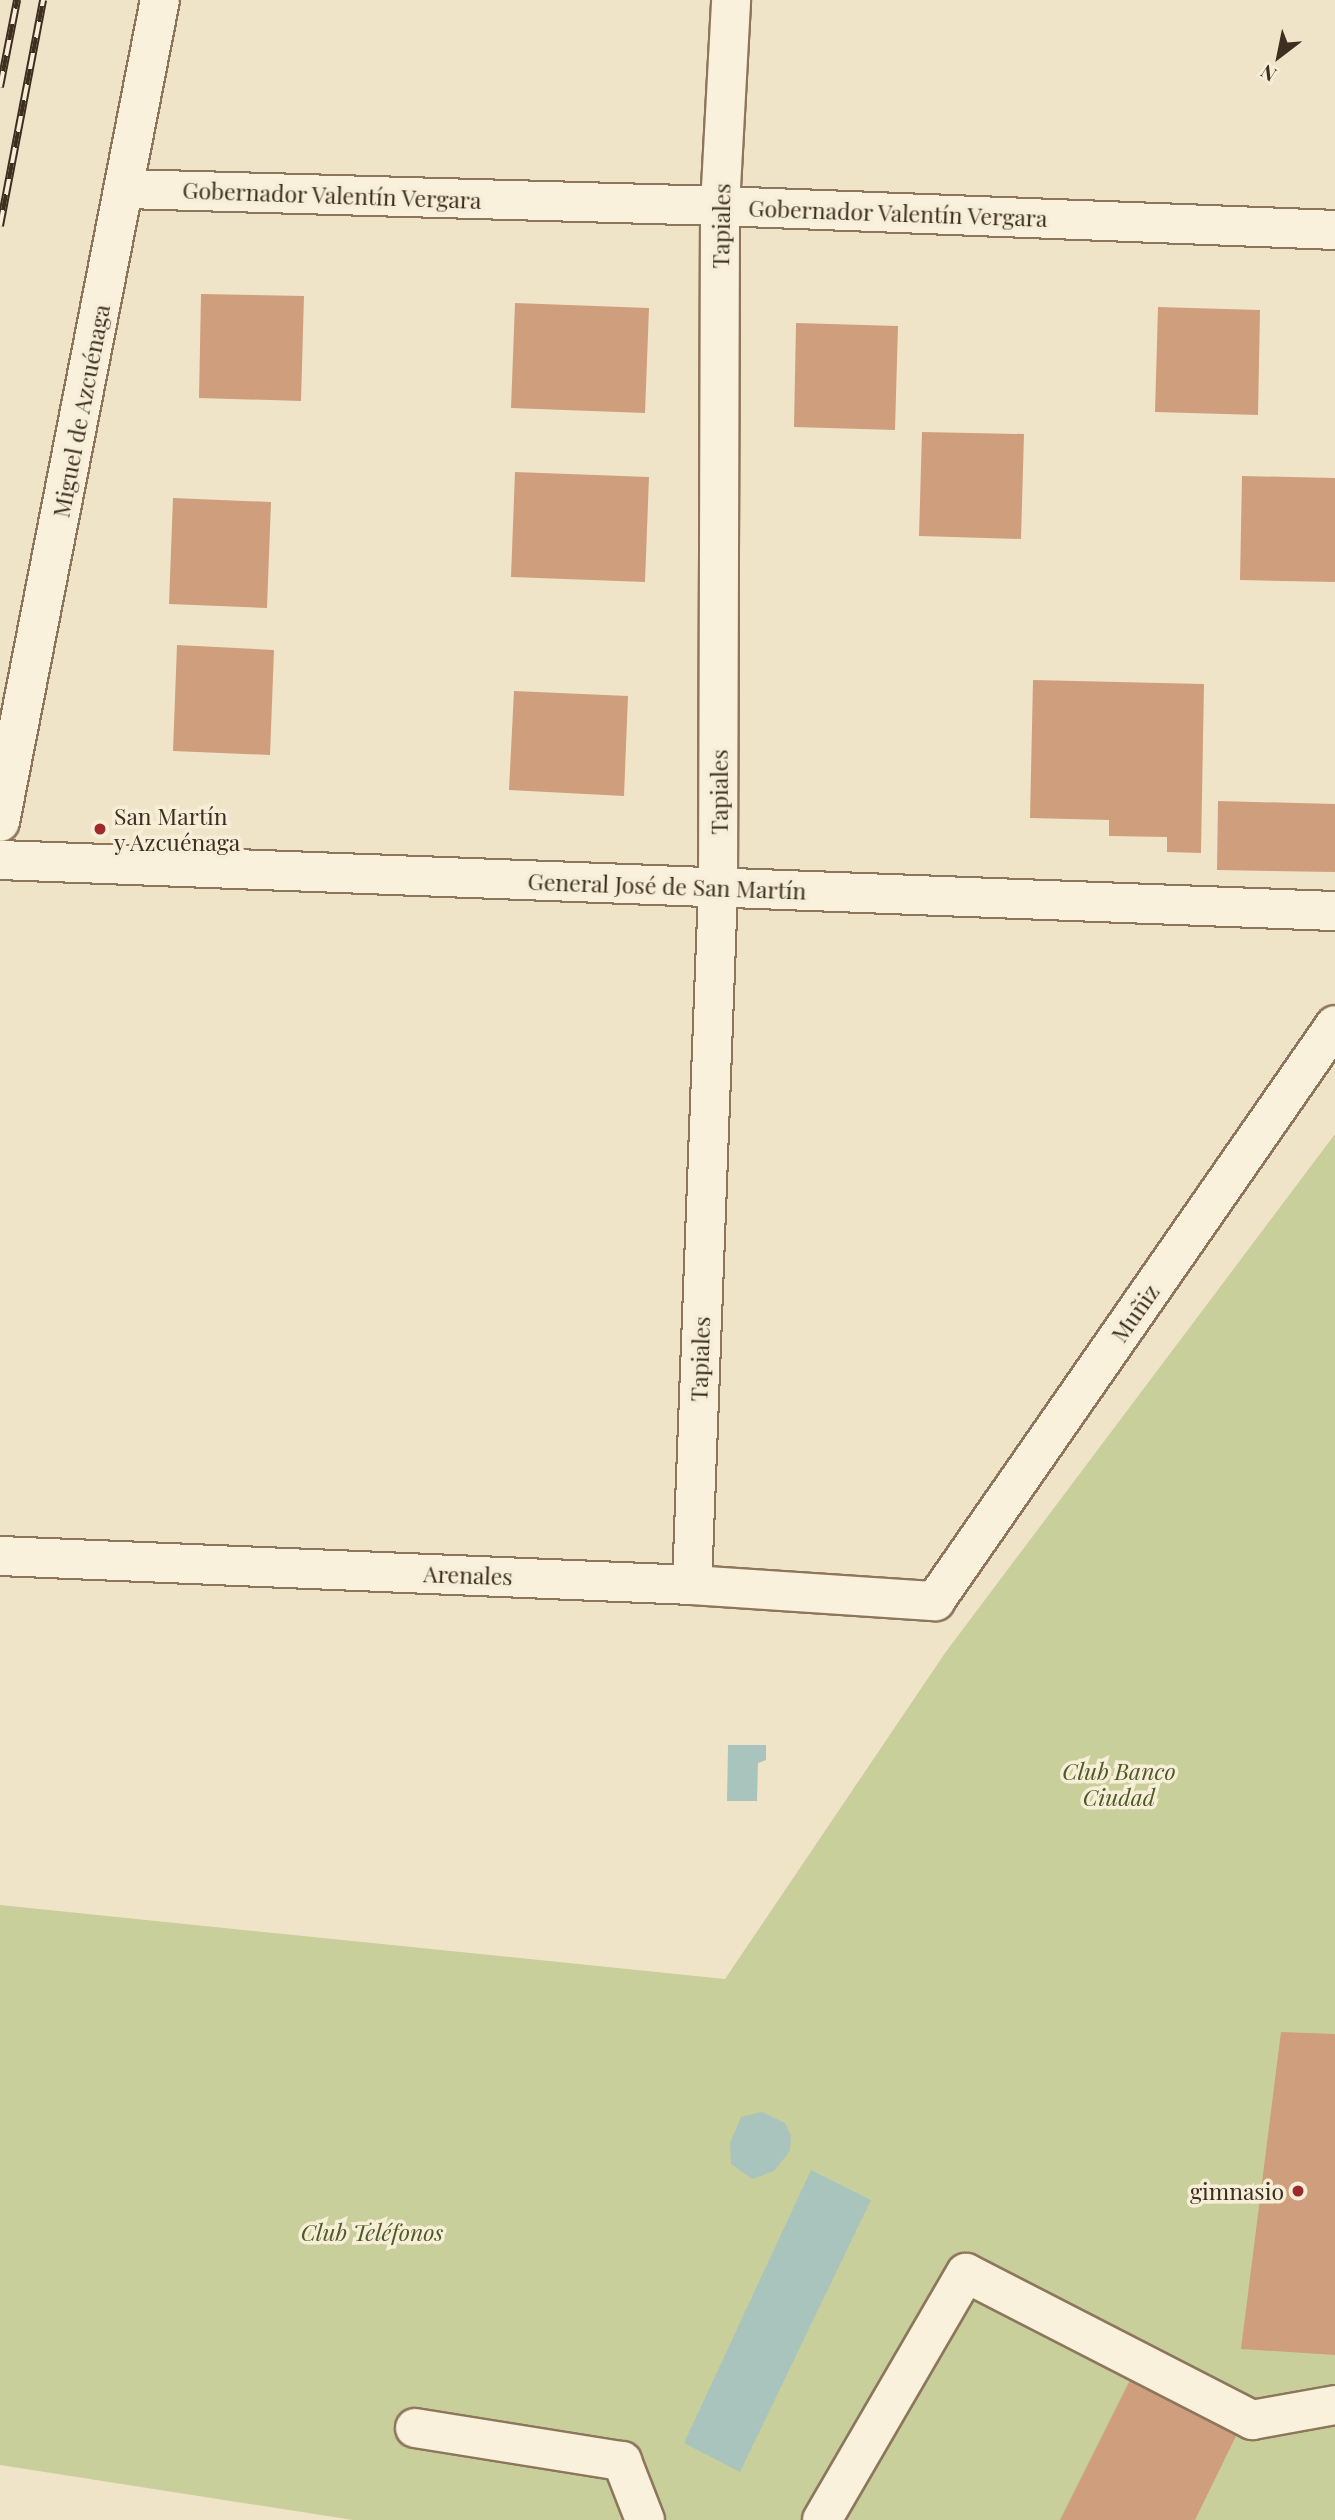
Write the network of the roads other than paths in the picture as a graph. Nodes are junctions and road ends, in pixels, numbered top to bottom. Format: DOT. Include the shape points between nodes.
graph roads {
  1 [pos="160,0"];
  2 [pos="731,0"];
  3 [pos="126,189"];
  4 [pos="720,205"];
  5 [pos="1335,230"];
  6 [pos="0,822"];
  7 [pos="0,860"];
  8 [pos="718,889"];
  9 [pos="1335,911"];
  10 [pos="1335,1025"];
  11 [pos="0,1556"];
  12 [pos="692,1585"];
  13 [pos="935,1601"];
  14 [pos="1335,2405"];
  15 [pos="415,2428"];
  16 [pos="645,2520"];
  17 [pos="822,2520"];
  1 -- 3 [label="street, Miguel de Azcuénaga"];
  2 -- 4 [label="street, Tapiales"];
  3 -- 4 [label="street, Gobernador Valentín Vergara"];
  3 -- 6 [label="street, Miguel de Azcuénaga"];
  4 -- 5 [label="street, Gobernador Valentín Vergara"];
  4 -- 8 [label="street, Tapiales"];
  7 -- 8 [label="street, General José de San Martín"];
  8 -- 9 [label="street, General José de San Martín"];
  8 -- 12 [label="street, Tapiales"];
  10 -- 13 [label="street, Muñiz"];
  11 -- 12 [label="street, Arenales"];
  12 -- 13 [label="street, Arenales"];
  14 -- 17 [label="street" via="1252,2420 966,2273"];
  15 -- 16 [label="street" via="622,2461"];
}
